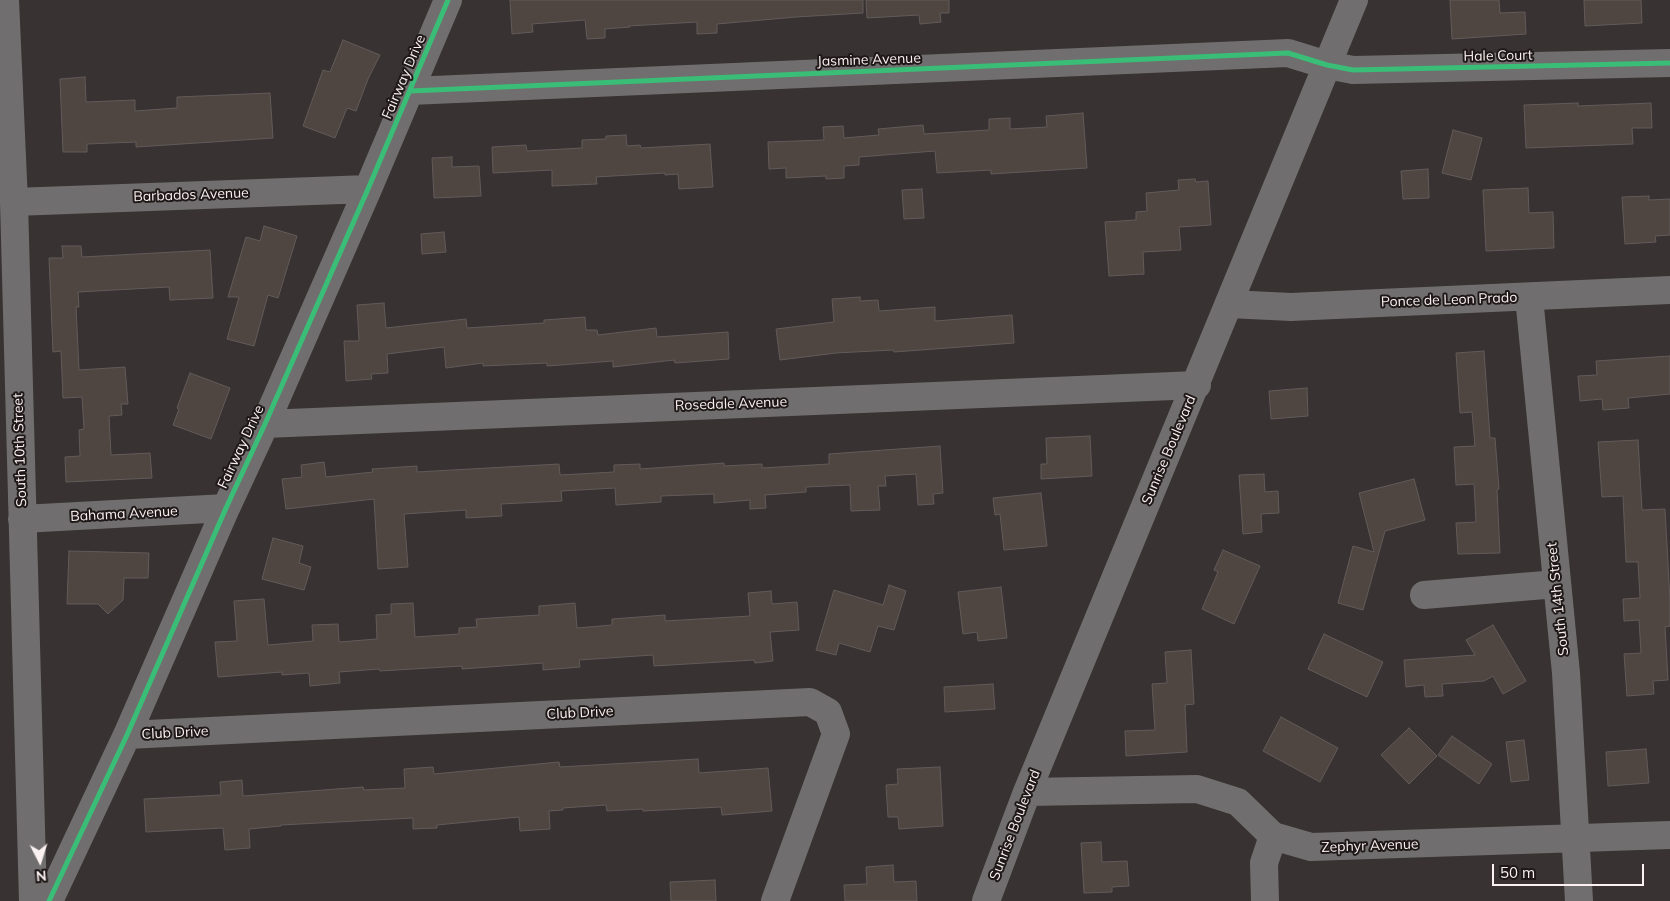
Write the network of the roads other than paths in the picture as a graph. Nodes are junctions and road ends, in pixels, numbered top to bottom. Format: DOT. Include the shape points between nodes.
graph roads {
  1 [pos="5,0"];
  2 [pos="448,0"];
  3 [pos="1354,0"];
  4 [pos="1670,64"];
  5 [pos="1327,65"];
  6 [pos="4,84"];
  7 [pos="410,91"];
  8 [pos="368,188"];
  9 [pos="14,202"];
  10 [pos="1670,290"];
  11 [pos="1528,297"];
  12 [pos="1229,304"];
  13 [pos="1197,384"];
  14 [pos="265,424"];
  15 [pos="226,508"];
  16 [pos="22,519"];
  17 [pos="1557,584"];
  18 [pos="1424,595"];
  19 [pos="127,735"];
  20 [pos="1027,792"];
  21 [pos="1670,835"];
  22 [pos="1273,836"];
  23 [pos="1576,839"];
  24 [pos="33,901"];
  25 [pos="50,901"];
  26 [pos="775,901"];
  27 [pos="986,901"];
  28 [pos="1265,901"];
  29 [pos="1580,901"];
  1 -- 6 [label="street, South 10th Street"];
  2 -- 7 [label="street, Fairway Drive"];
  3 -- 5 [label="street, Sunrise Boulevard"];
  4 -- 5 [label="street, Hale Court" via="1353,70"];
  5 -- 7 [label="street, Jasmine Avenue" via="1288,53"];
  5 -- 12 [label="street, Sunrise Boulevard"];
  6 -- 9 [label="street, South 10th Street"];
  7 -- 8 [label="street, Fairway Drive"];
  8 -- 9 [label="street, Barbados Avenue"];
  8 -- 14 [label="street, Fairway Drive"];
  9 -- 16 [label="street, South 10th Street"];
  10 -- 11 [label="street, Ponce de Leon Prado"];
  11 -- 12 [label="street, Ponce de Leon Prado" via="1291,306"];
  11 -- 17 [label="street, South 14th Street"];
  12 -- 13 [label="street, Sunrise Boulevard"];
  13 -- 14 [label="street, Rosedale Avenue"];
  13 -- 20 [label="street, Sunrise Boulevard"];
  14 -- 15 [label="street, Fairway Drive"];
  15 -- 16 [label="street, Bahama Avenue"];
  15 -- 19 [label="street, Fairway Drive"];
  16 -- 24 [label="street, South 10th Street"];
  17 -- 18 [label="street"];
  17 -- 23 [label="street, South 14th Street"];
  19 -- 25 [label="street, Fairway Drive"];
  19 -- 26 [label="street, Club Drive" via="810,702 828,712 836,734"];
  20 -- 22 [label="street, Zephyr Avenue" via="1197,789 1238,802"];
  20 -- 27 [label="street, Sunrise Boulevard"];
  21 -- 23 [label="street, Zephyr Avenue"];
  22 -- 23 [label="street, Zephyr Avenue" via="1311,847"];
  22 -- 28 [label="street" via="1264,863"];
  23 -- 29 [label="street, South 14th Street"];
}
